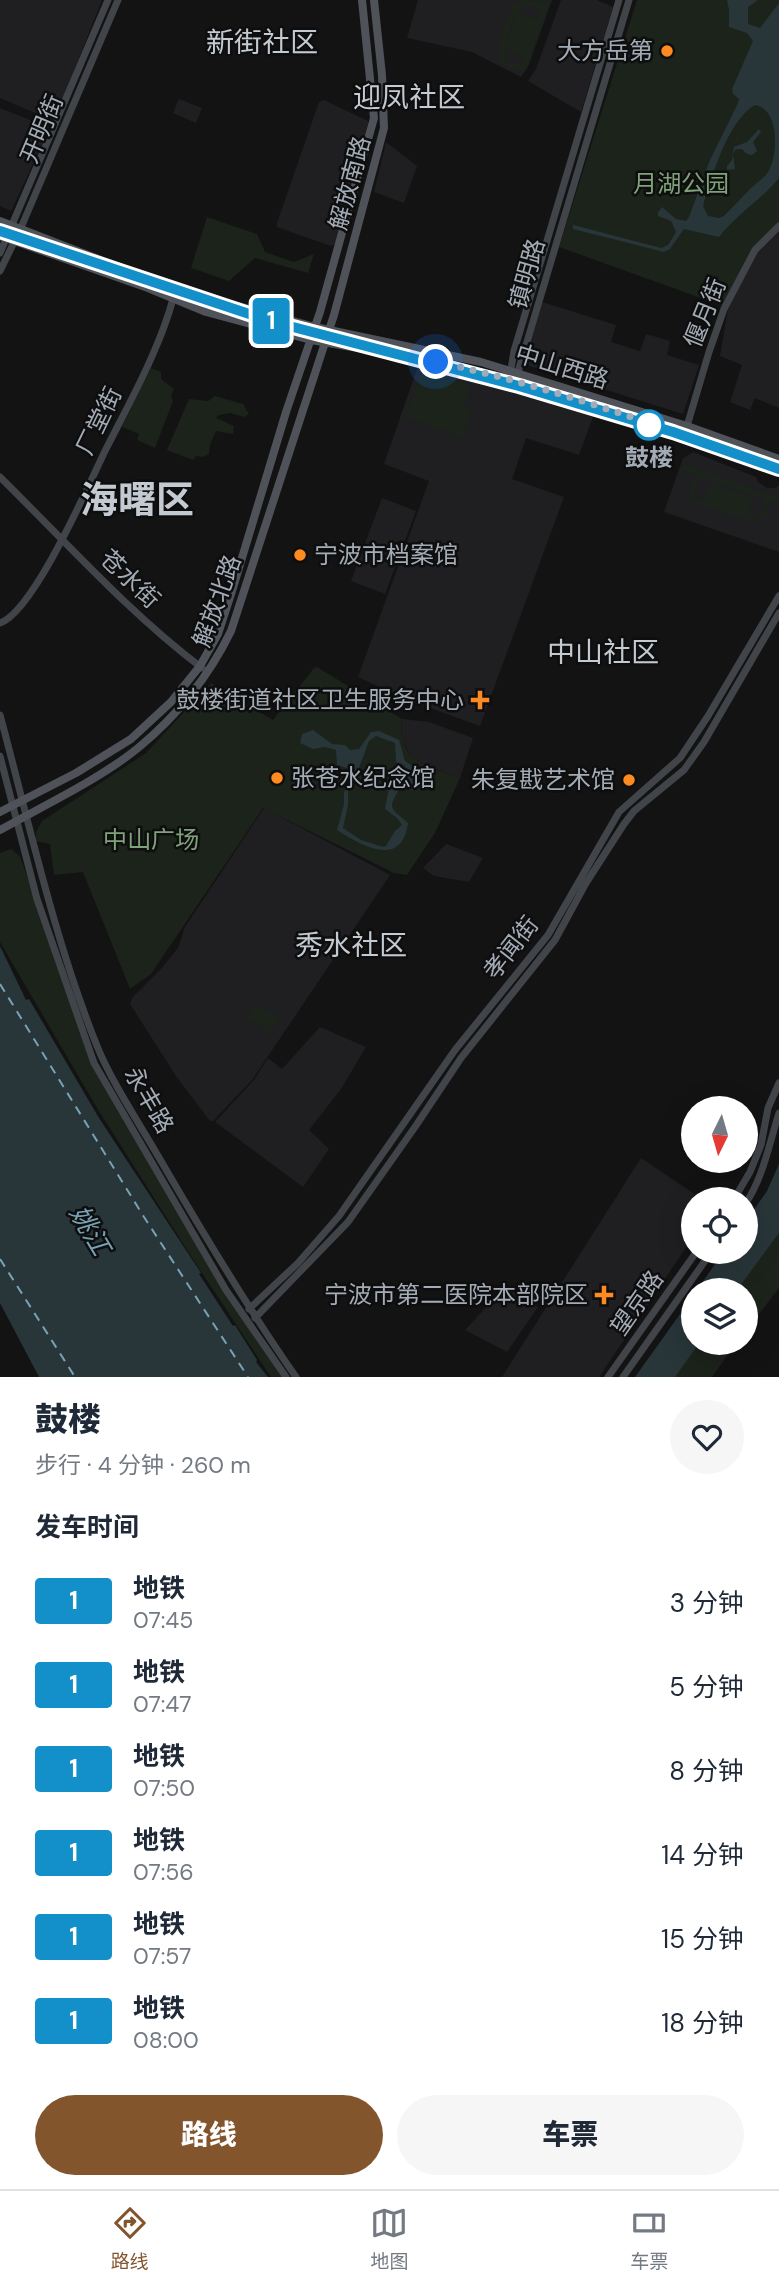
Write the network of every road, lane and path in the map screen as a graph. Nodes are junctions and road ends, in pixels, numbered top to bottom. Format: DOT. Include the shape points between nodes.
graph roads {
  1 [pos="108,0"];
  2 [pos="118,0"];
  3 [pos="362,0"];
  4 [pos="374,0"];
  5 [pos="619,0"];
  6 [pos="629,0"];
  7 [pos="0,222"];
  8 [pos="779,226"];
  9 [pos="16,228"];
  10 [pos="7,238"];
  11 [pos="0,253"];
  12 [pos="0,271"];
  13 [pos="173,299"];
  14 [pos="316,327"];
  15 [pos="329,330"];
  16 [pos="311,340"];
  17 [pos="325,343"];
  18 [pos="513,374"];
  19 [pos="687,426"];
  20 [pos="779,459"];
  21 [pos="779,470"];
  22 [pos="0,477"];
  23 [pos="62,538"];
  24 [pos="779,596"];
  25 [pos="779,613"];
  26 [pos="0,623"];
  27 [pos="200,667"];
  28 [pos="209,672"];
  29 [pos="0,715"];
  30 [pos="0,756"];
  31 [pos="23,800"];
  32 [pos="13,806"];
  33 [pos="0,812"];
  34 [pos="27,815"];
  35 [pos="16,821"];
  36 [pos="0,830"];
  37 [pos="779,1083"];
  38 [pos="779,1113"];
  39 [pos="741,1187"];
  40 [pos="755,1187"];
  41 [pos="688,1264"];
  42 [pos="703,1264"];
  43 [pos="249,1309"];
  44 [pos="255,1318"];
  45 [pos="286,1377"];
  46 [pos="296,1377"];
  47 [pos="608,1377"];
  48 [pos="623,1377"];
  1 -- 9 [label="street, 开明街"];
  2 -- 9 [label="street, 开明街"];
  3 -- 14 [label="main road, 解放南路" via="374,118"];
  4 -- 15 [label="main road, 解放南路" via="384,128"];
  5 -- 18 [label="street, 镇明路"];
  6 -- 18 [label="street, 镇明路"];
  7 -- 9 [label="main road, 中山西路"];
  8 -- 19 [label="street, 偃月街" via="755,250 724,309"];
  9 -- 10 [label="street, 开明街"];
  9 -- 14 [label="main road, 中山西路" via="176,289"];
  10 -- 11 [label="street, 开明街"];
  10 -- 12 [label="street, 开明街"];
  10 -- 13 [label="main road, 中山西路"];
  13 -- 16 [label="main road, 中山西路"];
  13 -- 23 [label="street, 厂堂街" via="153,355"];
  14 -- 15 [label="main road, 中山西路"];
  14 -- 16 [label="main road, 解放北路"];
  15 -- 17 [label="main road, 解放北路"];
  15 -- 18 [label="main road, 中山西路" via="449,354"];
  16 -- 17 [label="main road, 中山西路"];
  16 -- 27 [label="main road, 解放北路" via="218,634"];
  17 -- 18 [label="main road, 中山西路"];
  17 -- 28 [label="main road, 解放北路" via="239,610"];
  18 -- 19 [label="main road, 中山西路"];
  18 -- 21 [label="main road, 中山西路"];
  19 -- 20 [label="main road, 中山西路"];
  22 -- 23 [label="street, 苍水街"];
  23 -- 26 [label="street, 厂堂街" via="21,606"];
  23 -- 27 [label="street, 苍水街" via="141,618"];
  24 -- 43 [label="street, 孝闻街" via="680,758 620,812 548,935 455,1050 339,1216"];
  25 -- 44 [label="street, 孝闻街" via="684,770 634,811 555,940 461,1058 348,1222"];
  27 -- 28 [label="street, 苍水街"];
  27 -- 31 [label="main road, 解放北路" via="131,739"];
  28 -- 34 [label="main road, 解放北路" via="138,748"];
  29 -- 31 [label="street, 永丰路"];
  30 -- 32 [label="street, 永丰路"];
  31 -- 32 [label="main road, 解放北路"];
  31 -- 34 [label="street, 永丰路"];
  32 -- 33 [label="main road, 解放北路"];
  32 -- 35 [label="street, 永丰路"];
  34 -- 35 [label="main road, 解放北路"];
  34 -- 43 [label="street, 永丰路" via="46,897 97,1048"];
  35 -- 36 [label="main road, 解放北路"];
  35 -- 45 [label="street, 永丰路" via="37,899 94,1063 226,1290"];
  37 -- 39 [label="street" via="761,1144"];
  38 -- 40 [label="street"];
  41 -- 47 [label="street, 望京路"];
  42 -- 48 [label="street, 望京路"];
  43 -- 44 [label="street, 永丰路"];
  44 -- 46 [label="street, 永丰路"];
}
